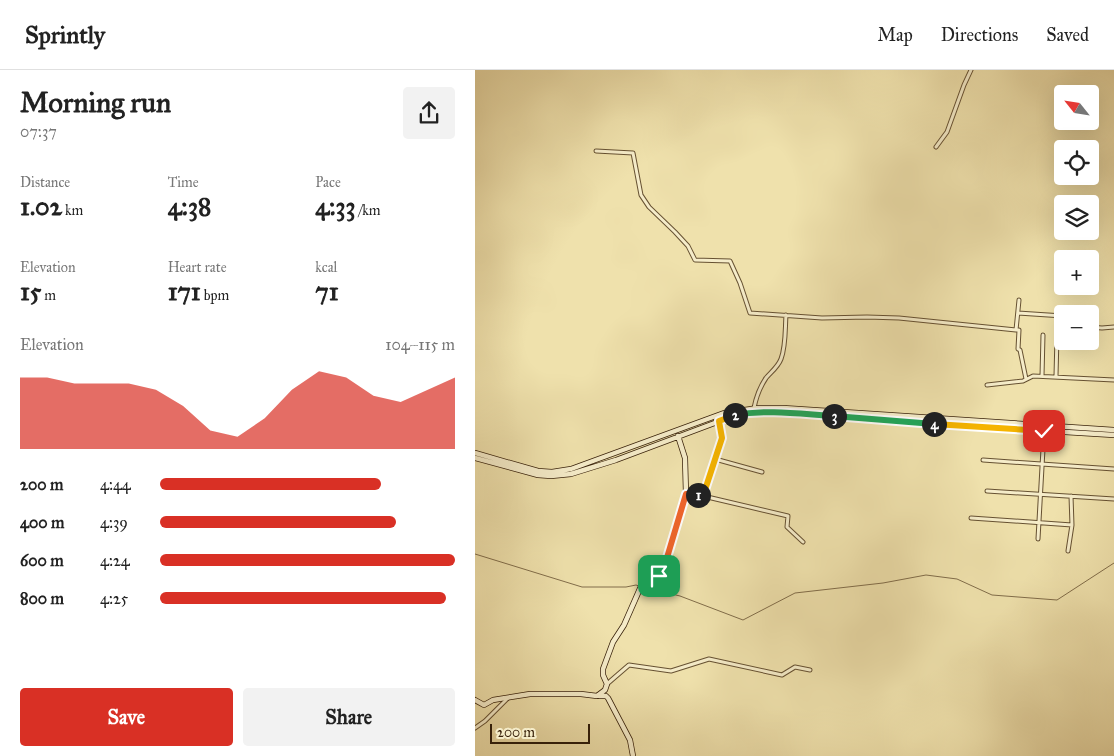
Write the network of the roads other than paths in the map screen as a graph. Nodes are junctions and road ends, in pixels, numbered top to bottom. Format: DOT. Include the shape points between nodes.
graph roads {
  1 [pos="971,70"];
  2 [pos="936,147"];
  3 [pos="596,151"];
  4 [pos="1019,300"];
  5 [pos="1018,313"];
  6 [pos="786,315"];
  7 [pos="1054,315"];
  8 [pos="1114,327"];
  9 [pos="1099,328"];
  10 [pos="1016,330"];
  11 [pos="1043,335"];
  12 [pos="1057,350"];
  13 [pos="1042,376"];
  14 [pos="1056,376"];
  15 [pos="1027,379"];
  16 [pos="1114,380"];
  17 [pos="987,385"];
  18 [pos="754,408"];
  19 [pos="719,421"];
  20 [pos="1114,430"];
  21 [pos="1044,431"];
  22 [pos="1114,435"];
  23 [pos="678,436"];
  24 [pos="475,453"];
  25 [pos="475,458"];
  26 [pos="715,459"];
  27 [pos="983,460"];
  28 [pos="1041,464"];
  29 [pos="1114,469"];
  30 [pos="762,472"];
  31 [pos="987,491"];
  32 [pos="686,494"];
  33 [pos="1040,494"];
  34 [pos="703,496"];
  35 [pos="1071,496"];
  36 [pos="1114,499"];
  37 [pos="971,518"];
  38 [pos="1039,522"];
  39 [pos="1072,525"];
  40 [pos="1038,539"];
  41 [pos="803,542"];
  42 [pos="1068,551"];
  43 [pos="810,670"];
  44 [pos="607,684"];
  45 [pos="599,696"];
  46 [pos="508,698"];
  47 [pos="475,700"];
  48 [pos="475,728"];
  49 [pos="633,756"];
  1 -- 2 [label="street" via="947,132"];
  3 -- 6 [label="street" via="633,153 641,195 688,246 695,260 730,261 750,313"];
  4 -- 5 [label="street"];
  5 -- 7 [label="street"];
  5 -- 10 [label="street"];
  6 -- 10 [label="street" via="899,318"];
  6 -- 18 [label="street" via="781,360 761,387"];
  8 -- 9 [label="street"];
  10 -- 15 [label="street" via="1019,330 1018,349"];
  11 -- 13 [label="street"];
  12 -- 14 [label="street"];
  13 -- 14 [label="street"];
  13 -- 15 [label="street"];
  14 -- 16 [label="street"];
  15 -- 17 [label="street"];
  18 -- 20 [label="main road"];
  18 -- 24 [label="main road" via="725,413 571,469 537,471"];
  19 -- 21 [label="main road" via="754,412 777,412"];
  19 -- 23 [label="main road"];
  19 -- 26 [label="street" via="722,438"];
  21 -- 22 [label="main road"];
  21 -- 28 [label="street"];
  23 -- 25 [label="main road" via="571,474 538,475"];
  23 -- 32 [label="main road" via="685,458"];
  26 -- 30 [label="street"];
  26 -- 34 [label="street"];
  27 -- 28 [label="street"];
  28 -- 29 [label="street"];
  28 -- 33 [label="street"];
  31 -- 33 [label="street"];
  32 -- 34 [label="street"];
  32 -- 44 [label="main road" via="663,571 659,576 645,580 613,642 603,669"];
  33 -- 35 [label="street"];
  33 -- 38 [label="street"];
  34 -- 41 [label="street" via="787,516 787,527"];
  35 -- 36 [label="street"];
  35 -- 39 [label="street"];
  37 -- 38 [label="street"];
  38 -- 39 [label="street"];
  38 -- 40 [label="street"];
  39 -- 42 [label="street"];
  43 -- 44 [label="street" via="795,667 782,675 709,659 671,671 629,665"];
  44 -- 45 [label="main road"];
  45 -- 46 [label="main road" via="530,694"];
  45 -- 49 [label="main road" via="608,698 630,740"];
  46 -- 47 [label="main road" via="484,705"];
  46 -- 48 [label="street"];
}
